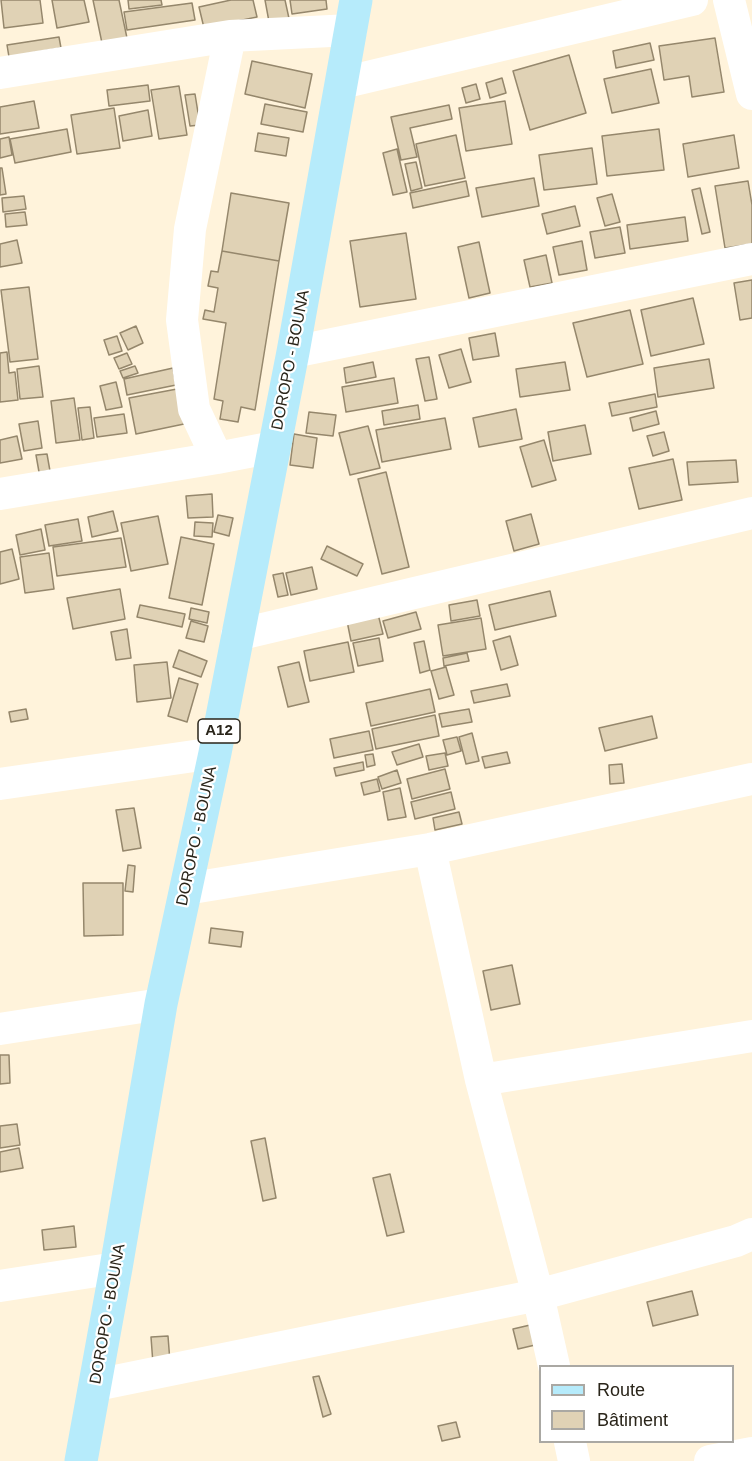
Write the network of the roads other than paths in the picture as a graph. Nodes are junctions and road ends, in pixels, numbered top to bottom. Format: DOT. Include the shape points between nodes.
graph roads {
  1 [pos="692,0"];
  2 [pos="729,0"];
  3 [pos="353,15"];
  4 [pos="230,36"];
  5 [pos="0,73"];
  6 [pos="342,83"];
  7 [pos="752,94"];
  8 [pos="752,259"];
  9 [pos="293,352"];
  10 [pos="274,447"];
  11 [pos="217,458"];
  12 [pos="0,494"];
  13 [pos="752,513"];
  14 [pos="237,635"];
  15 [pos="214,753"];
  16 [pos="752,779"];
  17 [pos="0,784"];
  18 [pos="430,849"];
  19 [pos="186,889"];
  20 [pos="161,1004"];
  21 [pos="0,1029"];
  22 [pos="752,1036"];
  23 [pos="481,1080"];
  24 [pos="752,1234"];
  25 [pos="116,1268"];
  26 [pos="0,1286"];
  27 [pos="538,1295"];
  28 [pos="554,1365"];
  29 [pos="96,1385"];
  30 [pos="570,1443"];
  31 [pos="752,1453"];
  32 [pos="81,1461"];
  33 [pos="574,1461"];
  34 [pos="710,1461"];
  1 -- 6 [label="street"];
  2 -- 7 [label="street"];
  3 -- 4 [label="street"];
  3 -- 6 [label="main road, DOROPO - BOUNA / A12"];
  4 -- 5 [label="street"];
  4 -- 11 [label="street" via="190,230 182,320 194,409"];
  6 -- 9 [label="main road, DOROPO - BOUNA / A12"];
  8 -- 9 [label="street"];
  9 -- 10 [label="main road, DOROPO - BOUNA / A12"];
  10 -- 11 [label="street"];
  10 -- 14 [label="main road, DOROPO - BOUNA / A12"];
  11 -- 12 [label="street"];
  13 -- 14 [label="street"];
  14 -- 15 [label="main road, DOROPO - BOUNA / A12"];
  15 -- 17 [label="street"];
  15 -- 19 [label="main road, DOROPO - BOUNA / A12"];
  16 -- 18 [label="street"];
  18 -- 19 [label="street"];
  18 -- 23 [label="street"];
  19 -- 20 [label="main road, DOROPO - BOUNA / A12"];
  20 -- 21 [label="street"];
  20 -- 25 [label="main road, DOROPO - BOUNA / A12"];
  22 -- 23 [label="street"];
  23 -- 27 [label="street"];
  24 -- 27 [label="street"];
  25 -- 26 [label="street"];
  25 -- 29 [label="main road, DOROPO - BOUNA / A12"];
  27 -- 28 [label="street"];
  27 -- 29 [label="street"];
  29 -- 32 [label="main road, DOROPO - BOUNA / A12"];
  30 -- 33 [label="street"];
  31 -- 34 [label="street"];
}
